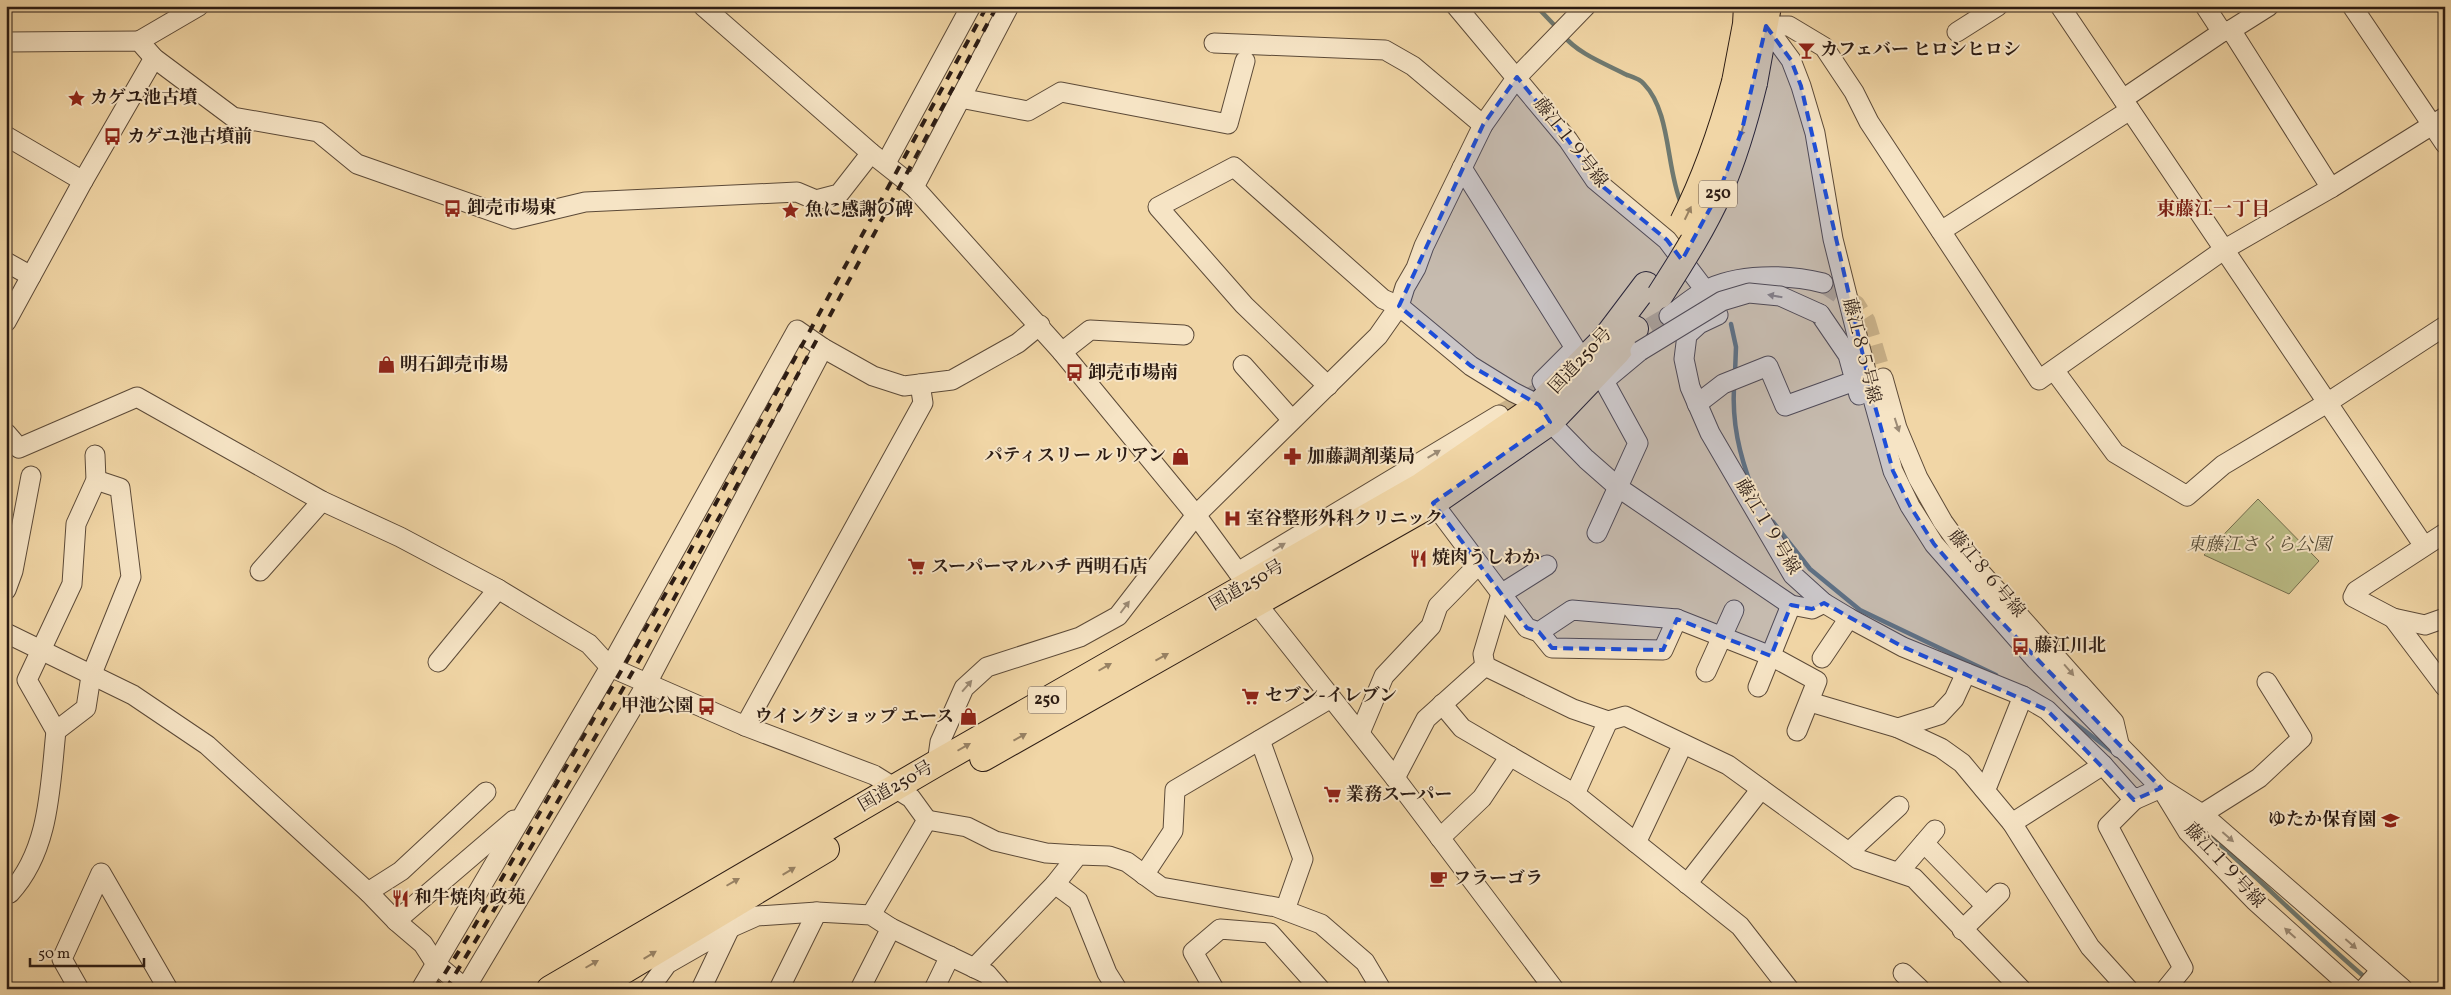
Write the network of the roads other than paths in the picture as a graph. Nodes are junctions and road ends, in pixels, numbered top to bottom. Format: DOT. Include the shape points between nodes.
graph roads {
  1 [pos="199,6"];
  2 [pos="703,6"];
  3 [pos="971,6"];
  4 [pos="1008,6"];
  5 [pos="1456,6"];
  6 [pos="1586,6"];
  7 [pos="1998,6"];
  8 [pos="2060,6"];
  9 [pos="2204,6"];
  10 [pos="2269,6"];
  11 [pos="2352,6"];
  12 [pos="1757,16"];
  13 [pos="2226,31"];
  14 [pos="1957,32"];
  15 [pos="139,41"];
  16 [pos="6,42"];
  17 [pos="1214,43"];
  18 [pos="154,58"];
  19 [pos="1245,60"];
  20 [pos="1517,77"];
  21 [pos="960,98"];
  22 [pos="2127,105"];
  23 [pos="2439,121"];
  24 [pos="1483,125"];
  25 [pos="6,136"];
  26 [pos="2445,144"];
  27 [pos="878,158"];
  28 [pos="1462,168"];
  29 [pos="83,181"];
  30 [pos="914,187"];
  31 [pos="2331,188"];
  32 [pos="1941,231"];
  33 [pos="2225,249"];
  34 [pos="6,262"];
  35 [pos="31,276"];
  36 [pos="1823,283"];
  37 [pos="1705,290"];
  38 [pos="1658,299"];
  39 [pos="1399,306"];
  40 [pos="6,322"];
  41 [pos="1040,325"];
  42 [pos="2445,326"];
  43 [pos="1184,336"];
  44 [pos="823,348"];
  45 [pos="1062,352"];
  46 [pos="1243,365"];
  47 [pos="2054,370"];
  48 [pos="1883,378"];
  49 [pos="1604,381"];
  50 [pos="920,384"];
  51 [pos="1846,384"];
  52 [pos="1328,386"];
  53 [pos="2327,402"];
  54 [pos="1697,404"];
  55 [pos="1552,407"];
  56 [pos="1499,415"];
  57 [pos="1292,420"];
  58 [pos="6,433"];
  59 [pos="95,455"];
  60 [pos="1893,471"];
  61 [pos="31,476"];
  62 [pos="96,480"];
  63 [pos="1619,488"];
  64 [pos="322,501"];
  65 [pos="1433,503"];
  66 [pos="1196,515"];
  67 [pos="1597,533"];
  68 [pos="2445,533"];
  69 [pos="2424,546"];
  70 [pos="1478,565"];
  71 [pos="1547,565"];
  72 [pos="260,571"];
  73 [pos="1247,587"];
  74 [pos="498,589"];
  75 [pos="6,590"];
  76 [pos="1501,594"];
  77 [pos="1824,603"];
  78 [pos="1791,605"];
  79 [pos="1734,610"];
  80 [pos="1849,618"];
  81 [pos="2393,618"];
  82 [pos="2445,618"];
  83 [pos="1677,619"];
  84 [pos="1539,632"];
  85 [pos="6,633"];
  86 [pos="1722,637"];
  87 [pos="41,650"];
  88 [pos="1771,656"];
  89 [pos="1822,658"];
  90 [pos="438,662"];
  91 [pos="1485,666"];
  92 [pos="610,668"];
  93 [pos="1706,672"];
  94 [pos="1966,673"];
  95 [pos="91,676"];
  96 [pos="2266,682"];
  97 [pos="646,685"];
  98 [pos="1758,687"];
  99 [pos="2445,687"];
  100 [pos="2023,696"];
  101 [pos="1332,698"];
  102 [pos="1810,702"];
  103 [pos="1442,704"];
  104 [pos="1608,721"];
  105 [pos="745,726"];
  106 [pos="1898,728"];
  107 [pos="56,731"];
  108 [pos="1798,731"];
  109 [pos="1360,733"];
  110 [pos="1260,740"];
  111 [pos="1683,744"];
  112 [pos="2121,749"];
  113 [pos="1510,756"];
  114 [pos="937,763"];
  115 [pos="2103,765"];
  116 [pos="1395,778"];
  117 [pos="2161,788"];
  118 [pos="1761,789"];
  119 [pos="1984,789"];
  120 [pos="486,792"];
  121 [pos="903,793"];
  122 [pos="1575,794"];
  123 [pos="2134,800"];
  124 [pos="1899,806"];
  125 [pos="526,810"];
  126 [pos="2202,814"];
  127 [pos="927,820"];
  128 [pos="2012,823"];
  129 [pos="2188,832"];
  130 [pos="1440,838"];
  131 [pos="1636,843"];
  132 [pos="1849,852"];
  133 [pos="1078,855"];
  134 [pos="1899,872"];
  135 [pos="1144,875"];
  136 [pos="1055,884"];
  137 [pos="1687,884"];
  138 [pos="368,892"];
  139 [pos="6,893"];
  140 [pos="2000,893"];
  141 [pos="1247,902"];
  142 [pos="1986,906"];
  143 [pos="1285,910"];
  144 [pos="817,912"];
  145 [pos="871,915"];
  146 [pos="396,921"];
  147 [pos="730,928"];
  148 [pos="891,928"];
  149 [pos="1962,930"];
  150 [pos="1244,931"];
  151 [pos="950,956"];
  152 [pos="436,964"];
  153 [pos="974,968"];
  154 [pos="2381,970"];
  155 [pos="1903,973"];
  156 [pos="79,989"];
  157 [pos="168,989"];
  158 [pos="421,989"];
  159 [pos="466,989"];
  160 [pos="550,989"];
  161 [pos="593,989"];
  162 [pos="649,989"];
  163 [pos="701,989"];
  164 [pos="779,989"];
  165 [pos="860,989"];
  166 [pos="934,989"];
  167 [pos="1000,989"];
  168 [pos="1117,989"];
  169 [pos="1214,989"];
  170 [pos="1320,989"];
  171 [pos="1381,989"];
  172 [pos="1554,989"];
  173 [pos="1789,989"];
  174 [pos="1920,989"];
  175 [pos="2021,989"];
  176 [pos="2128,989"];
  177 [pos="2166,989"];
  178 [pos="2353,989"];
  179 [pos="2364,989"];
  180 [pos="2403,989"];
  1 -- 15 [label="street"];
  2 -- 27 [label="street"];
  3 -- 27 [label="street"];
  4 -- 21 [label="street"];
  5 -- 20 [label="street, 藤江１９号線"];
  6 -- 20 [label="street"];
  7 -- 14 [label="street"];
  8 -- 22 [label="street"];
  9 -- 13 [label="street"];
  10 -- 13 [label="street"];
  11 -- 23 [label="street"];
  12 -- 32 [label="street" via="1789,26 1824,47"];
  12 -- 38 [label="highway, 国道250号 / 250, bridge" via="1745,82 1723,125 1701,186 1677,236"];
  12 -- 60 [label="street, 藤江８５号線" via="1791,60 1801,86 1815,133 1834,239"];
  13 -- 22 [label="street"];
  13 -- 31 [label="street"];
  15 -- 16 [label="street"];
  15 -- 18 [label="street"];
  17 -- 24 [label="street" via="1385,50 1413,66"];
  18 -- 27 [label="street" via="233,117 318,132 357,164 514,219 585,202 797,192 816,200 839,194"];
  18 -- 29 [label="street"];
  19 -- 21 [label="street" via="1228,124 1061,92 1028,111"];
  20 -- 24 [label="street"];
  20 -- 37 [label="street, 藤江１９号線" via="1568,140 1595,180 1667,240"];
  21 -- 30 [label="street"];
  22 -- 32 [label="street"];
  22 -- 33 [label="street"];
  23 -- 26 [label="street"];
  23 -- 31 [label="street"];
  24 -- 28 [label="street"];
  25 -- 29 [label="street"];
  27 -- 30 [label="street"];
  28 -- 39 [label="street"];
  28 -- 55 [label="street" via="1575,348 1542,381"];
  29 -- 35 [label="street"];
  30 -- 41 [label="street"];
  31 -- 33 [label="street"];
  32 -- 47 [label="street" via="2039,380"];
  33 -- 47 [label="street"];
  33 -- 53 [label="street"];
  34 -- 35 [label="street"];
  35 -- 40 [label="street"];
  36 -- 37 [label="street" via="1798,276 1750,277"];
  37 -- 38 [label="street"];
  37 -- 54 [label="street, 藤江１９号線" via="1718,315 1686,335 1684,359"];
  38 -- 55 [label="highway, 国道250号 / 250" via="1606,338"];
  39 -- 52 [label="street" via="1378,336"];
  39 -- 52 [label="street" via="1383,299 1234,167 1158,207 1244,305"];
  39 -- 55 [label="street" via="1471,366 1512,392"];
  41 -- 45 [label="street"];
  41 -- 50 [label="street" via="1018,343 952,380"];
  42 -- 53 [label="street"];
  43 -- 45 [label="street" via="1090,330"];
  44 -- 50 [label="street" via="873,376 904,386"];
  44 -- 92 [label="street" via="797,330"];
  44 -- 97 [label="street"];
  45 -- 66 [label="street"];
  46 -- 57 [label="street"];
  47 -- 53 [label="street" via="2115,453 2187,496 2223,465"];
  48 -- 112 [label="street, 藤江８６号線, one-way" via="1897,428 1918,478 1942,522 1974,565 2114,722"];
  49 -- 55 [label="street" via="1591,394"];
  60 -- 49 [label="street, one-way, bridge" via="1867,426 1848,356 1820,314 1780,296 1749,293 1722,301 1640,350"];
  49 -- 63 [label="street" via="1638,444"];
  50 -- 105 [label="street" via="924,403"];
  51 -- 54 [label="street" via="1785,406 1768,366 1723,384"];
  52 -- 57 [label="street"];
  53 -- 69 [label="street"];
  54 -- 77 [label="street, 藤江１９号線" via="1710,433 1793,575"];
  55 -- 63 [label="street" via="1586,459"];
  55 -- 65 [label="highway, 国道250号 / 250"];
  55 -- 73 [label="highway, 国道250号 / 250"];
  73 -- 56 [label="street, one-way"];
  57 -- 66 [label="street"];
  58 -- 64 [label="street" via="20,448 137,397"];
  59 -- 62 [label="street"];
  60 -- 112 [label="street, 藤江８５号線" via="1934,544 2036,660"];
  61 -- 75 [label="street" via="13,571"];
  62 -- 87 [label="street" via="76,524 72,584"];
  62 -- 95 [label="street" via="120,488 132,577"];
  63 -- 67 [label="street"];
  63 -- 78 [label="street"];
  64 -- 72 [label="street"];
  64 -- 74 [label="street" via="400,537"];
  65 -- 70 [label="street"];
  65 -- 73 [label="highway, 国道250号 / 250"];
  66 -- 73 [label="street"];
  114 -- 66 [label="street, one-way" via="940,742 964,688 987,667 1080,637 1118,616"];
  68 -- 69 [label="street"];
  69 -- 81 [label="street" via="2356,591 2353,598"];
  70 -- 76 [label="street"];
  70 -- 109 [label="street" via="1438,606 1430,626 1384,676"];
  71 -- 76 [label="street"];
  73 -- 101 [label="street"];
  114 -- 73 [label="highway, 国道250号 / 250, one-way"];
  121 -- 73 [label="highway, 国道250号 / 250, one-way"];
  74 -- 90 [label="street"];
  74 -- 92 [label="street" via="589,644"];
  76 -- 84 [label="street" via="1527,628"];
  76 -- 91 [label="street" via="1483,654"];
  77 -- 78 [label="street" via="1812,609"];
  77 -- 80 [label="street, 藤江１９号線"];
  78 -- 88 [label="street"];
  79 -- 86 [label="street"];
  80 -- 89 [label="street"];
  80 -- 94 [label="street, 藤江１９号線" via="1903,647"];
  81 -- 82 [label="street" via="2425,625"];
  81 -- 99 [label="street"];
  83 -- 84 [label="street" via="1572,610"];
  83 -- 84 [label="street" via="1663,650 1552,648"];
  83 -- 86 [label="street"];
  85 -- 87 [label="street"];
  86 -- 88 [label="street"];
  86 -- 93 [label="street"];
  87 -- 95 [label="street"];
  87 -- 107 [label="street" via="28,680"];
  88 -- 98 [label="street"];
  88 -- 102 [label="street" via="1817,681"];
  91 -- 103 [label="street"];
  91 -- 104 [label="street" via="1573,709"];
  92 -- 97 [label="street"];
  92 -- 125 [label="street"];
  94 -- 100 [label="street, 藤江１９号線"];
  94 -- 106 [label="street" via="1954,699 1938,715"];
  95 -- 107 [label="street" via="86,708"];
  95 -- 138 [label="street" via="133,695 207,745"];
  96 -- 126 [label="street" via="2302,738 2259,778"];
  97 -- 105 [label="street"];
  97 -- 159 [label="street"];
  100 -- 115 [label="street, 藤江１９号線" via="2047,710"];
  100 -- 119 [label="street"];
  101 -- 109 [label="street"];
  101 -- 110 [label="street"];
  102 -- 106 [label="street"];
  102 -- 108 [label="street"];
  103 -- 113 [label="street" via="1462,728"];
  103 -- 116 [label="street" via="1426,719"];
  104 -- 111 [label="street" via="1625,716"];
  104 -- 122 [label="street"];
  105 -- 121 [label="street" via="874,775"];
  106 -- 119 [label="street" via="1941,748"];
  107 -- 139 [label="street" via="46,823 24,878 10,893"];
  109 -- 116 [label="street"];
  110 -- 135 [label="street" via="1175,790 1173,831"];
  110 -- 143 [label="street" via="1303,859"];
  111 -- 118 [label="street" via="1728,765"];
  111 -- 131 [label="street"];
  112 -- 117 [label="street, 藤江８５号線"];
  113 -- 122 [label="street"];
  113 -- 130 [label="street" via="1482,798"];
  114 -- 121 [label="highway, 国道250号 / 250"];
  115 -- 123 [label="street, 藤江１９号線"];
  115 -- 128 [label="street"];
  116 -- 130 [label="street"];
  117 -- 123 [label="street"];
  117 -- 126 [label="street"];
  117 -- 129 [label="street, 藤江１９号線"];
  118 -- 132 [label="street"];
  118 -- 137 [label="street"];
  119 -- 128 [label="street"];
  120 -- 138 [label="street" via="401,871"];
  121 -- 127 [label="street"];
  160 -- 121 [label="highway, 国道250号 / 250, one-way"];
  161 -- 121 [label="highway, 国道250号 / 250, one-way"];
  122 -- 131 [label="street"];
  123 -- 177 [label="street" via="2108,826 2183,968"];
  124 -- 132 [label="street"];
  125 -- 146 [label="street"];
  125 -- 152 [label="street"];
  126 -- 129 [label="street"];
  126 -- 154 [label="street, one-way"];
  127 -- 133 [label="street" via="967,827 996,841"];
  127 -- 145 [label="street"];
  128 -- 176 [label="street" via="2090,947"];
  178 -- 129 [label="street, 藤江１９号線, one-way" via="2255,901"];
  130 -- 172 [label="street"];
  131 -- 137 [label="street"];
  132 -- 134 [label="street" via="1858,859"];
  133 -- 135 [label="street" via="1109,856 1126,862"];
  133 -- 136 [label="street"];
  134 -- 142 [label="street" via="1929,837"];
  134 -- 149 [label="street" via="1914,878"];
  135 -- 141 [label="street" via="1161,887"];
  136 -- 153 [label="street"];
  136 -- 168 [label="street" via="1078,901 1107,973"];
  137 -- 173 [label="street" via="1740,926"];
  138 -- 146 [label="street"];
  140 -- 142 [label="street"];
  141 -- 143 [label="street"];
  141 -- 150 [label="street"];
  142 -- 149 [label="street"];
  143 -- 171 [label="street" via="1321,924 1365,962"];
  144 -- 145 [label="street"];
  144 -- 147 [label="street" via="757,916"];
  144 -- 164 [label="street"];
  145 -- 148 [label="street"];
  146 -- 152 [label="street" via="423,944"];
  147 -- 162 [label="street" via="667,964"];
  147 -- 163 [label="street"];
  148 -- 151 [label="street"];
  148 -- 165 [label="street"];
  149 -- 175 [label="street"];
  150 -- 169 [label="street" via="1220,929 1193,952"];
  150 -- 170 [label="street" via="1270,933"];
  151 -- 153 [label="street"];
  151 -- 166 [label="street"];
  152 -- 158 [label="street"];
  152 -- 159 [label="street"];
  153 -- 167 [label="street" via="986,974"];
  154 -- 179 [label="street"];
  154 -- 180 [label="street"];
  155 -- 174 [label="street"];
  156 -- 157 [label="street" via="62,959 101,873"];
}
